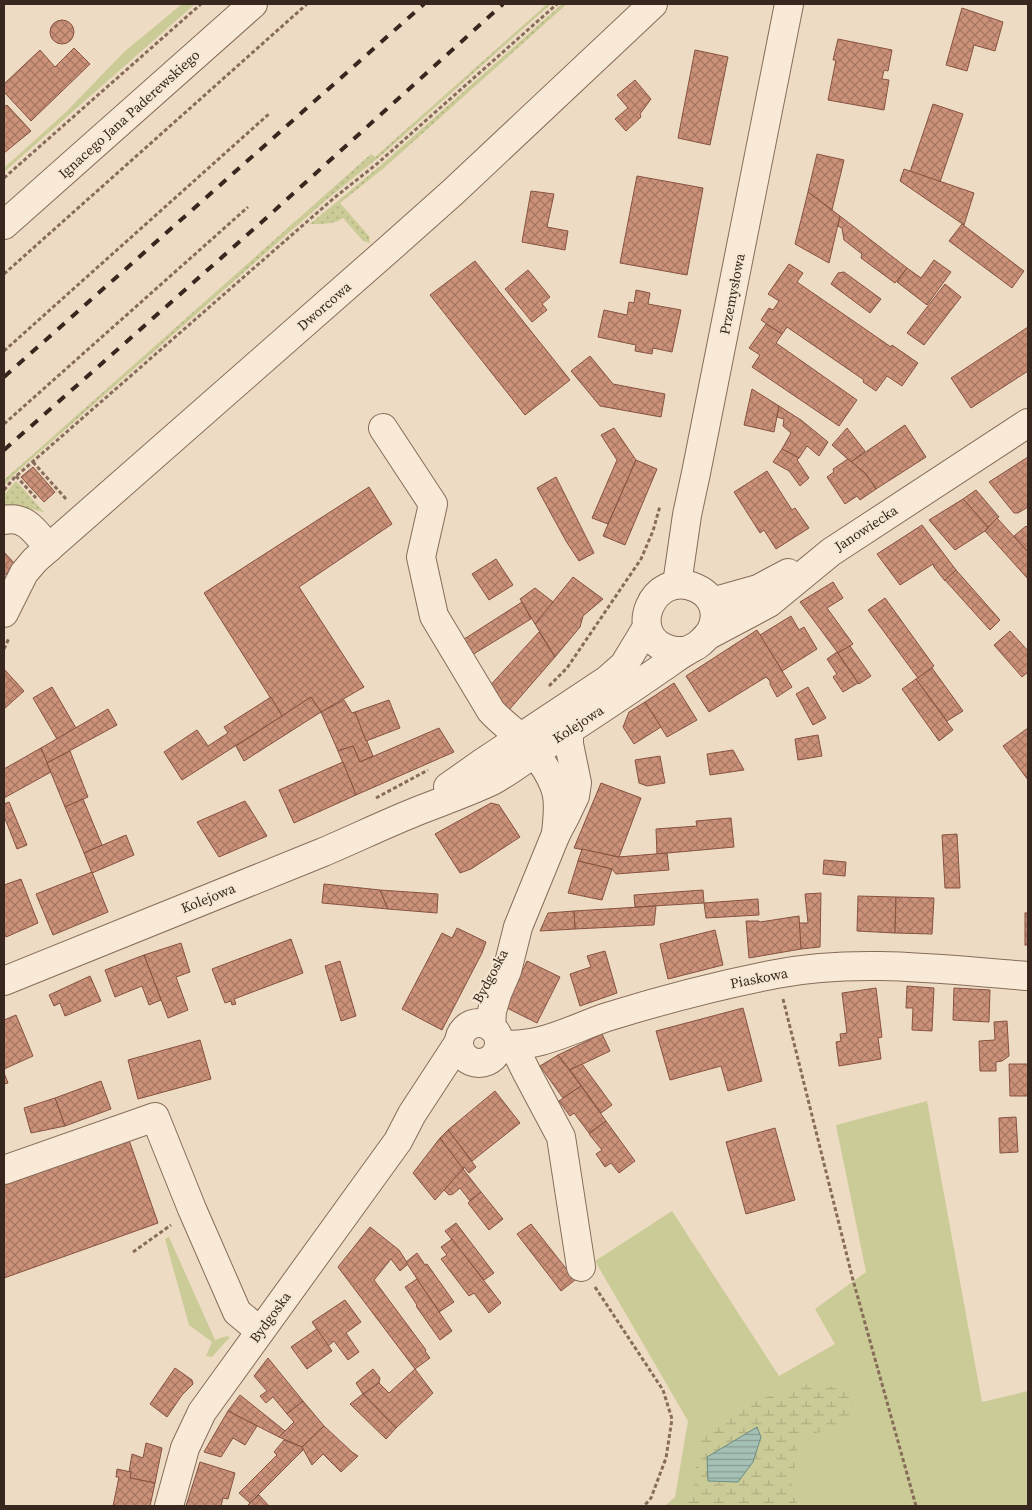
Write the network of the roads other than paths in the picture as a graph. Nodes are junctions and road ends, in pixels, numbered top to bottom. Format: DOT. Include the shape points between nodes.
graph roads {
  1 [pos="253,4"];
  2 [pos="653,4"];
  3 [pos="789,4"];
  4 [pos="4,225"];
  5 [pos="1028,423"];
  6 [pos="382,428"];
  7 [pos="4,520"];
  8 [pos="49,548"];
  9 [pos="831,552"];
  10 [pos="677,584"];
  11 [pos="712,602"];
  12 [pos="4,613"];
  13 [pos="647,627"];
  14 [pos="696,644"];
  15 [pos="569,730"];
  16 [pos="527,745"];
  17 [pos="556,834"];
  18 [pos="1028,976"];
  19 [pos="4,981"];
  20 [pos="485,1037"];
  21 [pos="398,1141"];
  22 [pos="4,1170"];
  23 [pos="581,1267"];
  24 [pos="260,1331"];
  25 [pos="169,1506"];
  1 -- 4 [label="street, Ignacego Jana Paderewskiego"];
  2 -- 8 [label="street, Dworcowa" via="396,243"];
  3 -- 10 [label="street, Przemysłowa" via="687,515"];
  5 -- 9 [label="street, Janowiecka"];
  6 -- 16 [label="street, Bydgoska" via="433,504 421,557 434,616 491,711"];
  7 -- 8 [label="street" via="12,518 27,524"];
  8 -- 12 [label="street, Dworcowa" via="24,573"];
  9 -- 11 [label="street" via="758,589"];
  9 -- 14 [label="street, Janowiecka" via="770,604"];
  10 -- 11 [label="street" via="698,589"];
  10 -- 13 [label="street" via="657,595 650,604 646,615"];
  11 -- 14 [label="street" via="713,626"];
  13 -- 14 [label="street" via="660,645 671,650"];
  13 -- 16 [label="street, Kolejowa" via="624,666"];
  14 -- 15 [label="street, Kolejowa"];
  15 -- 16 [label="street, Kolejowa"];
  15 -- 17 [label="street, Bydgoska" via="568,744 577,783 571,806"];
  16 -- 17 [label="street, Bydgoska" via="551,779 556,792"];
  16 -- 19 [label="street, Kolejowa" via="493,780"];
  17 -- 20 [label="street, Bydgoska" via="518,927 482,986"];
  18 -- 20 [label="street, Piaskowa" via="892,966 812,968 718,987 647,1006 549,1040 526,1044"];
  20 -- 21 [label="street, Bydgoska" via="412,1114"];
  20 -- 21 [label="street, Bydgoska" via="497,1051 492,1057 463,1071 422,1121"];
  20 -- 23 [label="street" via="527,1074 561,1138"];
  21 -- 24 [label="street, Bydgoska"];
  22 -- 24 [label="street" via="155,1116 237,1312"];
  24 -- 25 [label="street, Bydgoska" via="202,1412 188,1441"];
}
